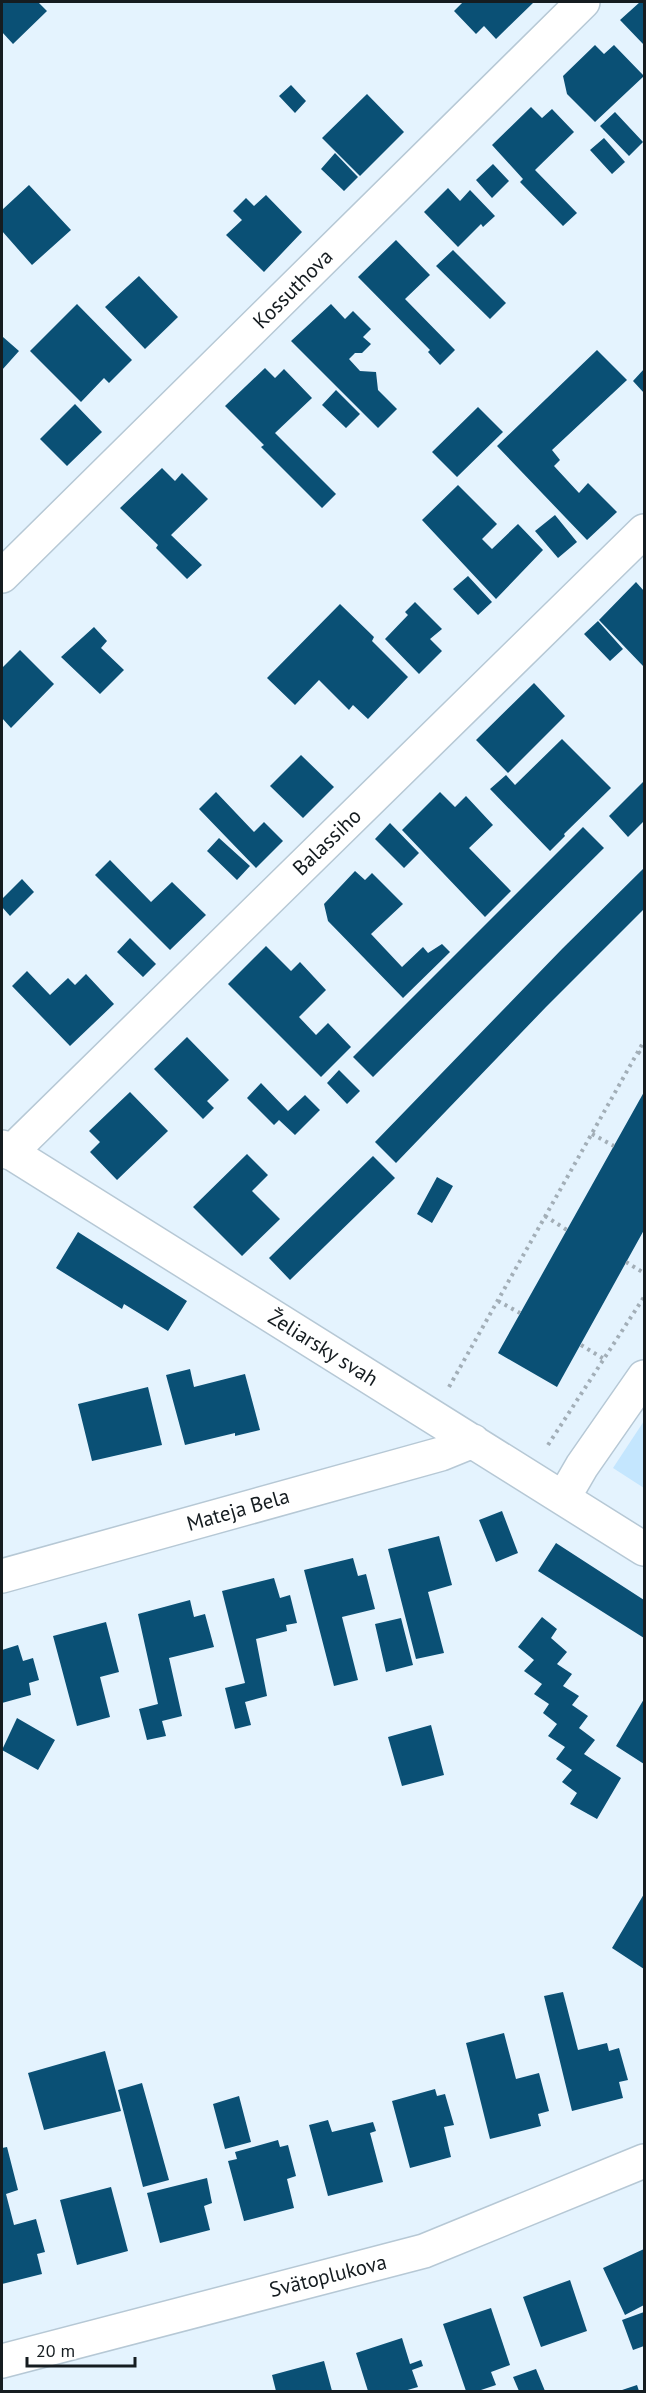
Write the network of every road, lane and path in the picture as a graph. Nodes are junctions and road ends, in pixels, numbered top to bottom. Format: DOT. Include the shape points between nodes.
graph roads {
  1 [pos="583,2"];
  2 [pos="645,531"];
  3 [pos="2,576"];
  4 [pos="645,1041"];
  5 [pos="638,1052"];
  6 [pos="645,1056"];
  7 [pos="592,1134"];
  8 [pos="614,1146"];
  9 [pos="6,1150"];
  10 [pos="545,1216"];
  11 [pos="567,1230"];
  12 [pos="627,1263"];
  13 [pos="645,1273"];
  14 [pos="645,1297"];
  15 [pos="498,1300"];
  16 [pos="520,1313"];
  17 [pos="581,1345"];
  18 [pos="604,1359"];
  19 [pos="645,1377"];
  20 [pos="449,1387"];
  21 [pos="473,1441"];
  22 [pos="548,1446"];
  23 [pos="564,1497"];
  24 [pos="645,1548"];
  25 [pos="2,1576"];
  26 [pos="645,2161"];
  27 [pos="2,2361"];
  1 -- 3 [label="street, Kossuthova"];
  2 -- 9 [label="street, Balassiho"];
  4 -- 5 [label="path"];
  5 -- 6 [label="path"];
  5 -- 7 [label="path"];
  7 -- 8 [label="path"];
  7 -- 10 [label="path"];
  9 -- 21 [label="street, Želiarsky svah"];
  10 -- 11 [label="path"];
  10 -- 15 [label="path"];
  12 -- 13 [label="path"];
  14 -- 18 [label="path"];
  15 -- 16 [label="path"];
  15 -- 20 [label="path"];
  17 -- 18 [label="path"];
  18 -- 22 [label="path"];
  19 -- 23 [label="street"];
  21 -- 23 [label="street, Želiarsky svah"];
  21 -- 25 [label="street, Mateja Bela" via="441,1454"];
  23 -- 24 [label="street, Želiarsky svah"];
  26 -- 27 [label="street, Svätoplukova" via="424,2251"];
}
